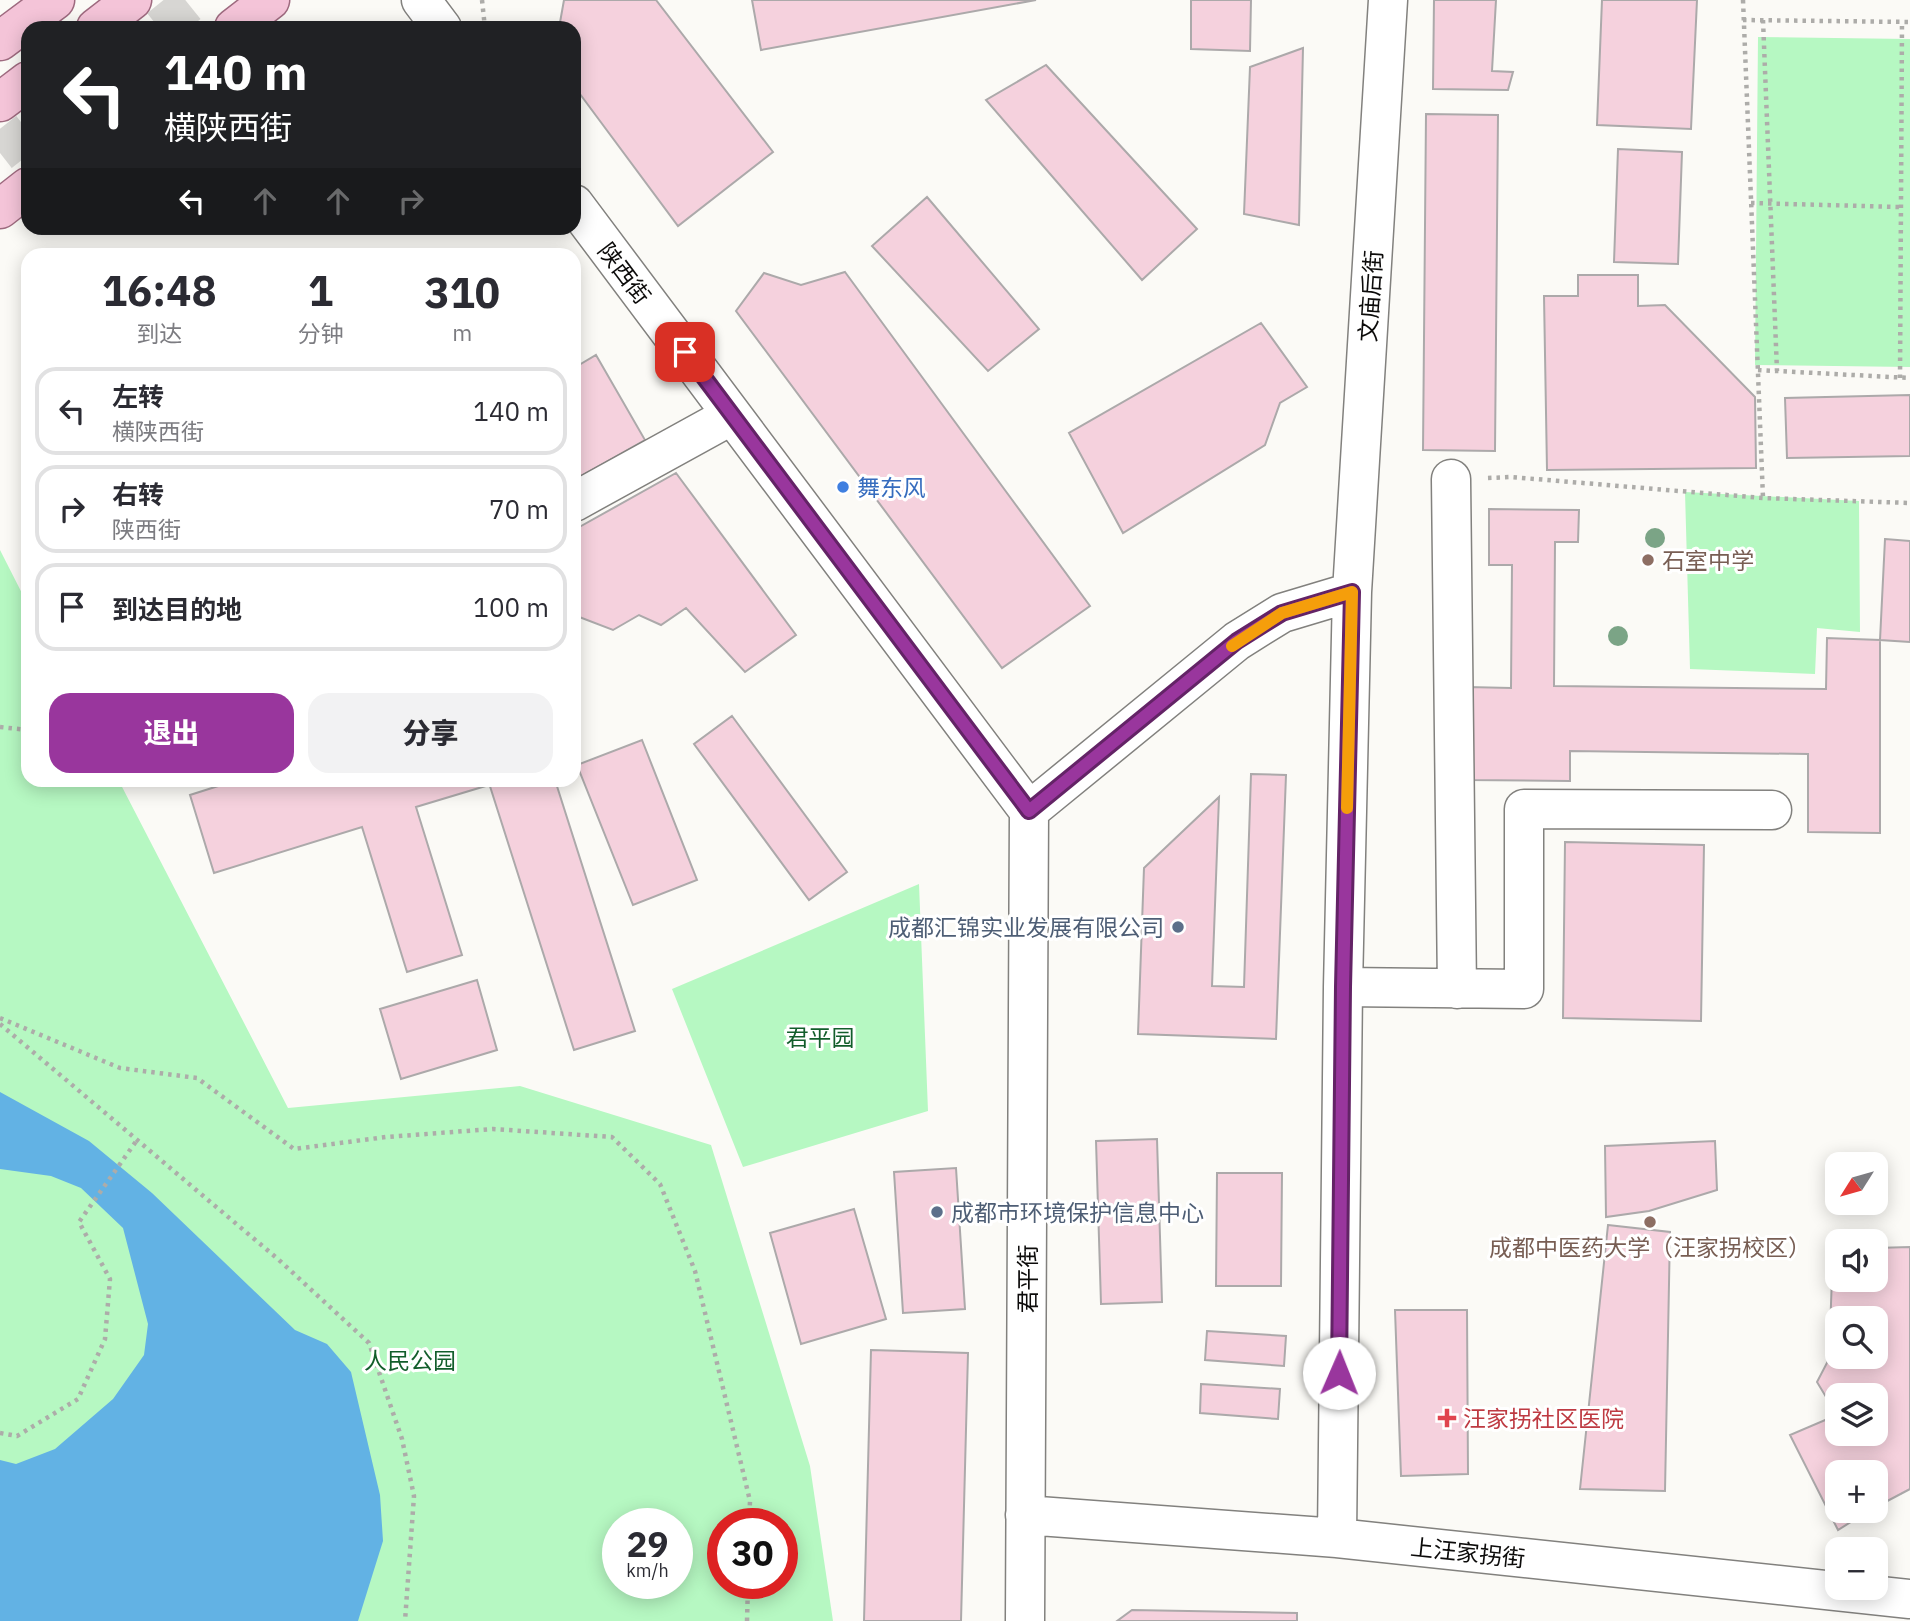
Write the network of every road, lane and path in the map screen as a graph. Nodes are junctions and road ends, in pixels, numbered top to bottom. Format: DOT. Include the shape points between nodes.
graph roads {
  1 [pos="54,0"];
  2 [pos="132,0"];
  3 [pos="270,0"];
  4 [pos="421,0"];
  5 [pos="482,0"];
  6 [pos="1388,0"];
  7 [pos="1742,0"];
  8 [pos="1743,20"];
  9 [pos="1763,20"];
  10 [pos="26,21"];
  11 [pos="105,21"];
  12 [pos="243,21"];
  13 [pos="437,21"];
  14 [pos="484,21"];
  15 [pos="1902,22"];
  16 [pos="1910,22"];
  17 [pos="21,25"];
  18 [pos="0,41"];
  19 [pos="21,86"];
  20 [pos="0,102"];
  21 [pos="21,192"];
  22 [pos="1751,203"];
  23 [pos="1769,204"];
  24 [pos="1901,207"];
  25 [pos="0,209"];
  26 [pos="581,213"];
  27 [pos="1758,370"];
  28 [pos="1777,371"];
  29 [pos="1900,378"];
  30 [pos="1910,378"];
  31 [pos="732,415"];
  32 [pos="1451,480"];
  33 [pos="581,498"];
  34 [pos="1763,498"];
  35 [pos="1910,503"];
  36 [pos="1352,592"];
  37 [pos="0,727"];
  38 [pos="21,729"];
  39 [pos="1772,810"];
  40 [pos="1029,811"];
  41 [pos="1343,987"];
  42 [pos="1457,989"];
  43 [pos="0,1018"];
  44 [pos="0,1024"];
  45 [pos="136,1140"];
  46 [pos="0,1433"];
  47 [pos="750,1508"];
  48 [pos="1025,1515"];
  49 [pos="1337,1538"];
  50 [pos="748,1599"];
  51 [pos="1910,1600"];
  52 [pos="405,1621"];
  53 [pos="747,1621"];
  54 [pos="1025,1621"];
  1 -- 10 [label="main road"];
  2 -- 11 [label="main road"];
  3 -- 12 [label="main road"];
  4 -- 13 [label="street"];
  5 -- 14 [label="path"];
  6 -- 36 [label="street, 文庙后街"];
  7 -- 8 [label="path"];
  8 -- 9 [label="path"];
  8 -- 22 [label="path"];
  9 -- 15 [label="path"];
  9 -- 23 [label="path"];
  15 -- 16 [label="path"];
  15 -- 24 [label="path"];
  17 -- 18 [label="main road"];
  19 -- 20 [label="main road"];
  21 -- 25 [label="main road"];
  22 -- 23 [label="path"];
  22 -- 27 [label="path"];
  23 -- 24 [label="path"];
  23 -- 28 [label="path"];
  24 -- 29 [label="path"];
  26 -- 31 [label="street, 陕西街"];
  27 -- 28 [label="path"];
  27 -- 34 [label="path"];
  28 -- 29 [label="path"];
  29 -- 30 [label="path"];
  31 -- 33 [label="street"];
  31 -- 40 [label="street, 陕西街"];
  32 -- 34 [label="path" via="1511,477"];
  32 -- 42 [label="street"];
  34 -- 35 [label="path"];
  36 -- 40 [label="street" via="1282,613 1237,641"];
  36 -- 41 [label="street, 文庙后街"];
  37 -- 38 [label="path"];
  39 -- 42 [label="street" via="1524,809 1524,989"];
  40 -- 48 [label="street, 君平街"];
  41 -- 42 [label="street"];
  41 -- 49 [label="street, 文庙后街"];
  43 -- 47 [label="path" via="120,1068 197,1078 294,1149 493,1129 612,1137 660,1184 695,1271"];
  44 -- 45 [label="path"];
  45 -- 46 [label="path" via="79,1222 110,1279 105,1339 78,1399 17,1436"];
  45 -- 52 [label="path" via="369,1343 402,1439 414,1496"];
  48 -- 49 [label="street, 上汪家拐街"];
  48 -- 54 [label="street, 君平街"];
  49 -- 51 [label="street, 上汪家拐街"];
  50 -- 53 [label="path"];
}
